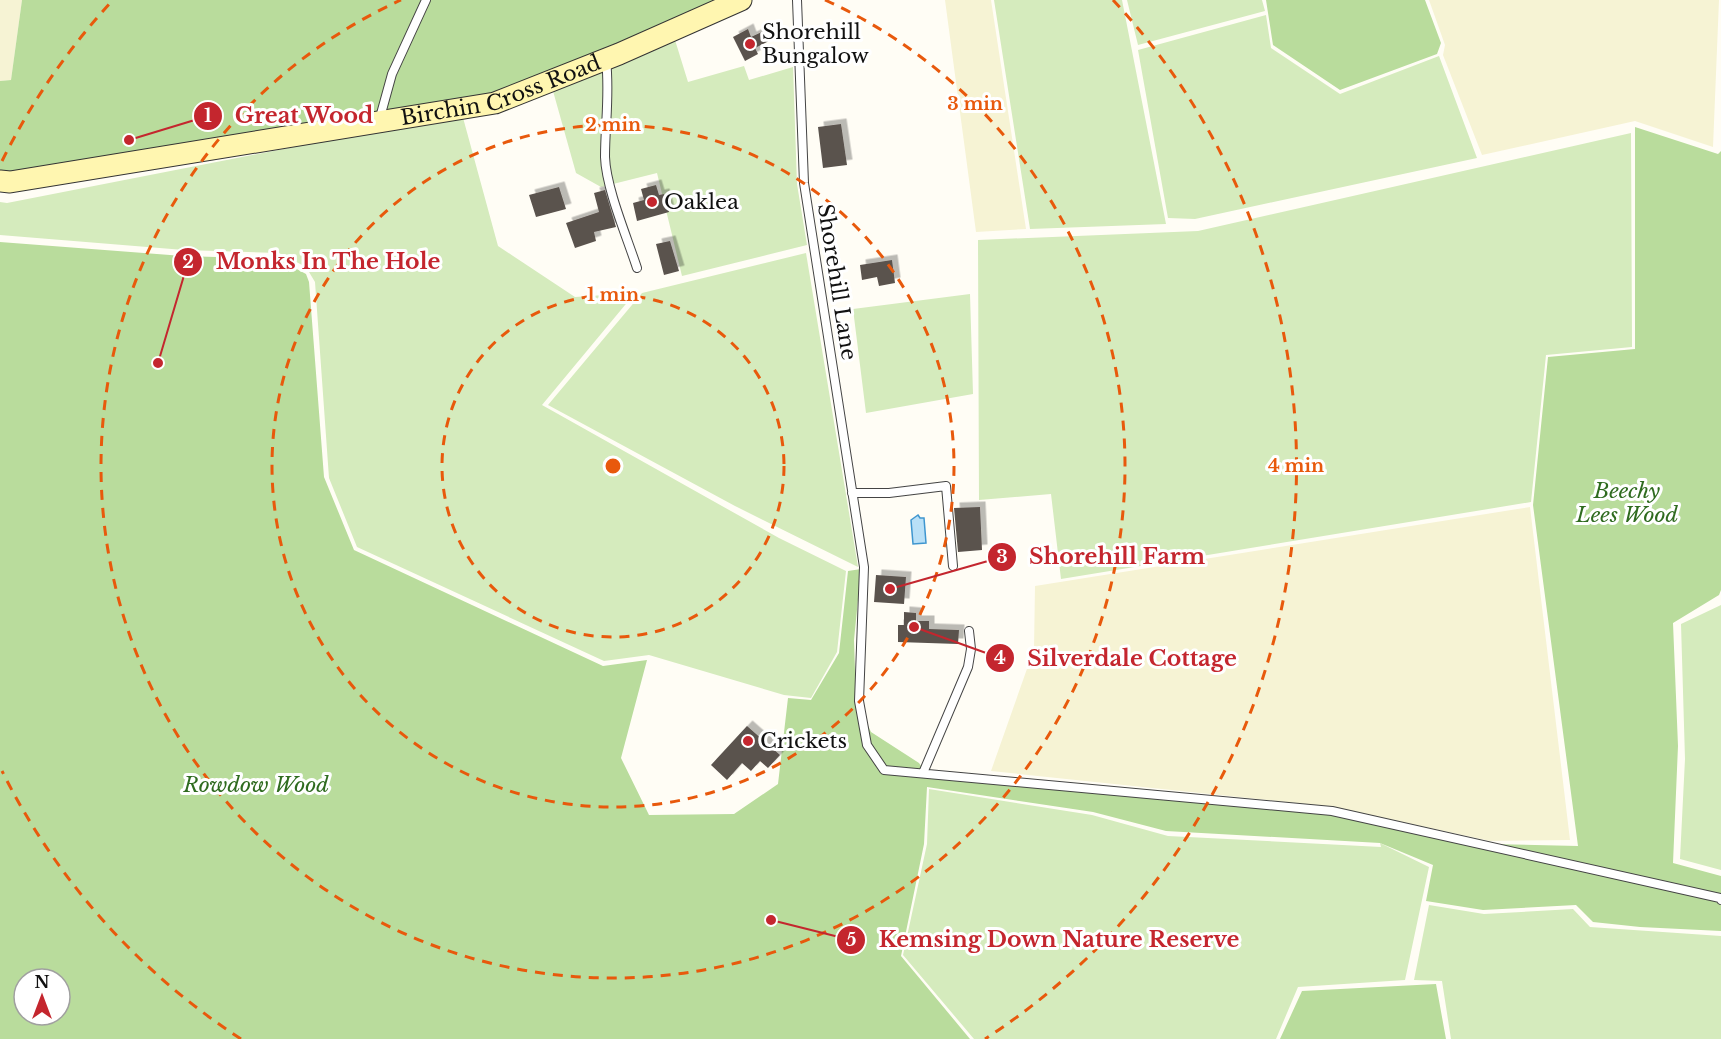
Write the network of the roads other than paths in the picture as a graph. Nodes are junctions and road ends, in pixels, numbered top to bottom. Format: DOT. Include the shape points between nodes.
graph roads {
  1 [pos="426,0"];
  2 [pos="741,0"];
  3 [pos="797,0"];
  4 [pos="606,59"];
  5 [pos="379,122"];
  6 [pos="0,182"];
  7 [pos="637,268"];
  8 [pos="852,493"];
  9 [pos="953,566"];
  10 [pos="969,631"];
  11 [pos="923,773"];
  12 [pos="1721,900"];
  1 -- 5 [label="lane" via="392,74"];
  2 -- 4 [label="street, Birchin Cross Road"];
  3 -- 8 [label="lane, Shorehill Lane" via="804,183"];
  4 -- 5 [label="street, Birchin Cross Road" via="495,103"];
  4 -- 7 [label="lane" via="605,159"];
  5 -- 6 [label="street, Birchin Cross Road"];
  8 -- 9 [label="lane" via="946,486"];
  8 -- 11 [label="lane, Shorehill Lane" via="864,567 859,701 867,745 884,770"];
  10 -- 11 [label="lane" via="968,667"];
  11 -- 12 [label="lane" via="1332,811"];
}
